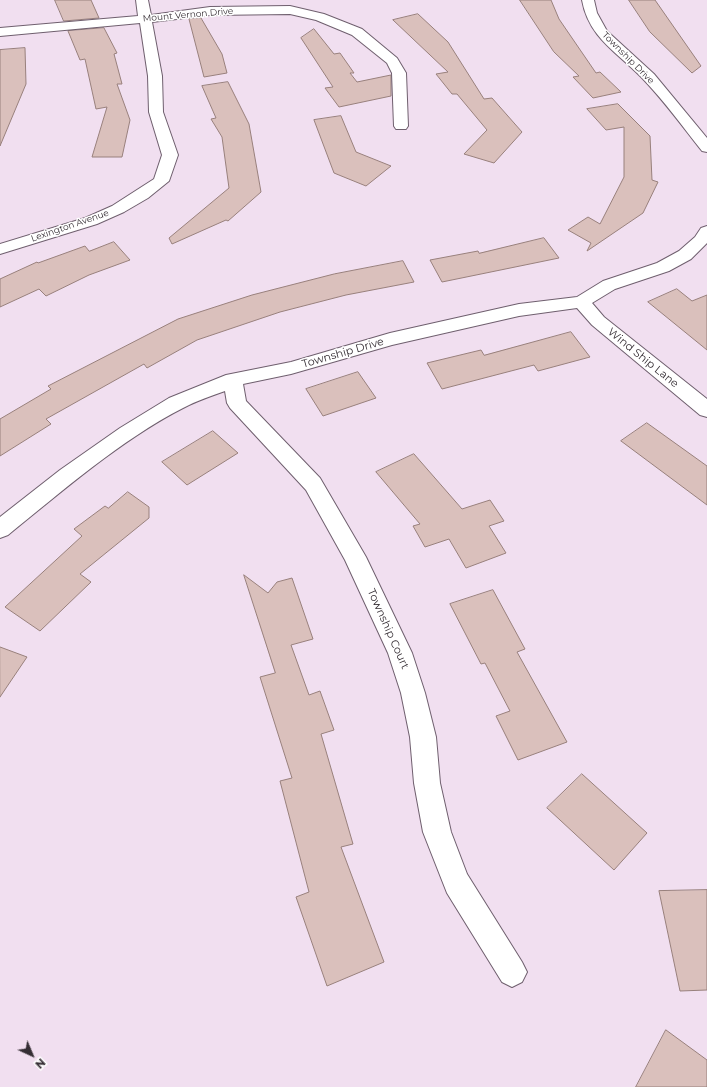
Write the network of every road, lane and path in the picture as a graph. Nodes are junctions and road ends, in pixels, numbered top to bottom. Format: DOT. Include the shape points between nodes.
graph roads {
  1 [pos="142,0"];
  2 [pos="588,0"];
  3 [pos="147,19"];
  4 [pos="0,32"];
  5 [pos="401,126"];
  6 [pos="707,148"];
  7 [pos="707,231"];
  8 [pos="0,249"];
  9 [pos="581,302"];
  10 [pos="233,380"];
  11 [pos="707,410"];
  12 [pos="0,529"];
  13 [pos="512,972"];
  1 -- 3 [label="street, Lexington Avenue"];
  2 -- 6 [label="street, Township Drive" via="592,16 606,39 648,76"];
  3 -- 4 [label="street, Mount Vernon Drive"];
  3 -- 5 [label="street, Mount Vernon Drive" via="210,11 290,10 339,24 357,32 392,61 398,73"];
  3 -- 8 [label="street, Lexington Avenue" via="155,76 156,112 170,155 161,181 118,209"];
  7 -- 9 [label="street, Township Drive" via="685,255 663,267 609,285"];
  9 -- 10 [label="street, Township Drive" via="519,310 455,323 291,368"];
  9 -- 11 [label="street, Wind Ship Lane" via="598,321"];
  10 -- 12 [label="street, Township Drive" via="176,403 127,433"];
  10 -- 13 [label="street, Township Court" via="237,403 313,484 355,557 400,653 413,693 423,737 426,783 440,840 456,883"];
}
